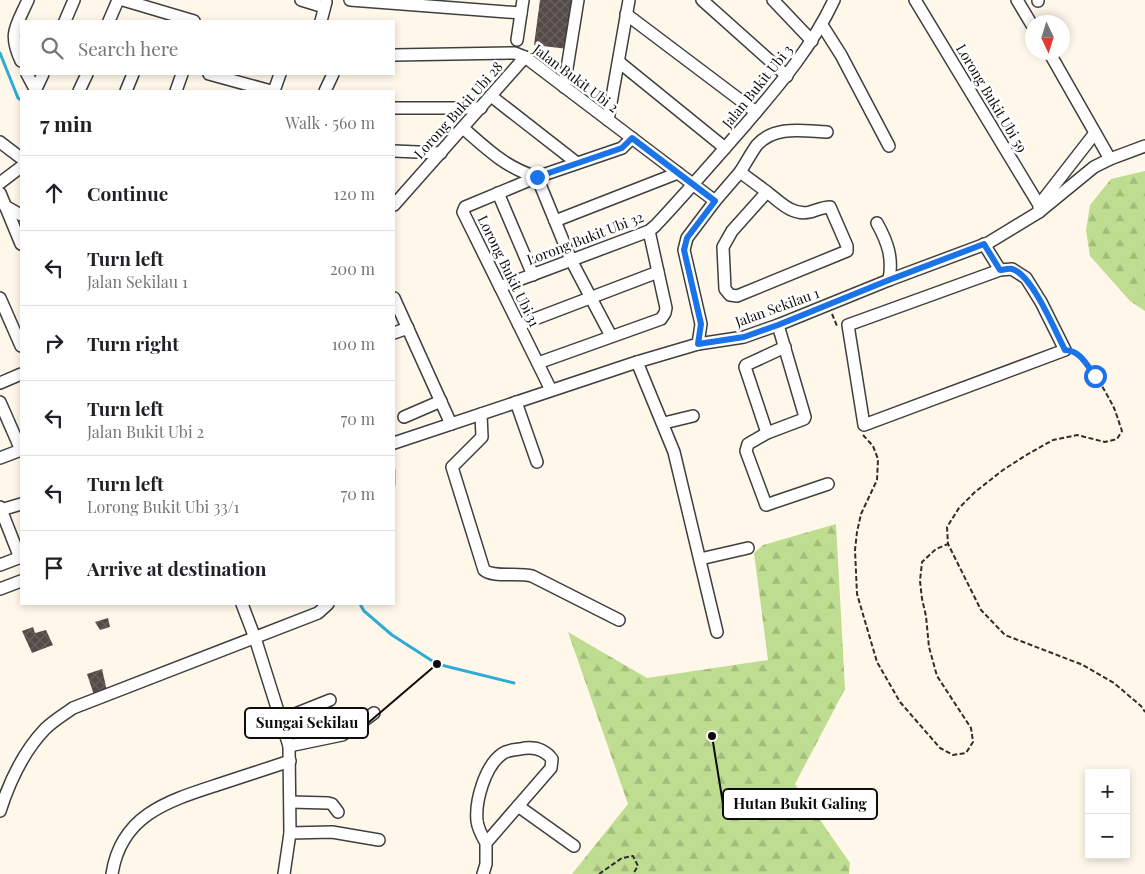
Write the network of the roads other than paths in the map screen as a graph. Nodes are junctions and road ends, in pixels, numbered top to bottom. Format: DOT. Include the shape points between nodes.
graph roads {
  1 [pos="28,0"];
  2 [pos="74,0"];
  3 [pos="118,0"];
  4 [pos="123,0"];
  5 [pos="301,0"];
  6 [pos="350,0"];
  7 [pos="523,0"];
  8 [pos="578,0"];
  9 [pos="629,0"];
  10 [pos="702,0"];
  11 [pos="834,0"];
  12 [pos="914,0"];
  13 [pos="1018,0"];
  14 [pos="774,1"];
  15 [pos="325,4"];
  16 [pos="155,10"];
  17 [pos="521,13"];
  18 [pos="626,14"];
  19 [pos="1026,15"];
  20 [pos="65,20"];
  21 [pos="109,20"];
  22 [pos="190,20"];
  23 [pos="321,20"];
  24 [pos="822,25"];
  25 [pos="517,40"];
  26 [pos="812,41"];
  27 [pos="395,55"];
  28 [pos="525,58"];
  29 [pos="20,59"];
  30 [pos="1054,60"];
  31 [pos="619,62"];
  32 [pos="28,75"];
  33 [pos="43,75"];
  34 [pos="87,75"];
  35 [pos="132,75"];
  36 [pos="182,75"];
  37 [pos="213,75"];
  38 [pos="280,75"];
  39 [pos="333,75"];
  40 [pos="787,76"];
  41 [pos="564,87"];
  42 [pos="35,90"];
  43 [pos="36,90"];
  44 [pos="79,90"];
  45 [pos="126,90"];
  46 [pos="176,90"];
  47 [pos="269,90"];
  48 [pos="273,90"];
  49 [pos="325,90"];
  50 [pos="491,96"];
  51 [pos="395,108"];
  52 [pos="481,108"];
  53 [pos="756,112"];
  54 [pos="608,120"];
  55 [pos="463,128"];
  56 [pos="827,132"];
  57 [pos="1095,133"];
  58 [pos="632,138"];
  59 [pos="0,142"];
  60 [pos="889,146"];
  61 [pos="1145,146"];
  62 [pos="726,148"];
  63 [pos="395,151"];
  64 [pos="441,153"];
  65 [pos="20,157"];
  66 [pos="1110,159"];
  67 [pos="577,163"];
  68 [pos="20,168"];
  69 [pos="740,172"];
  70 [pos="678,173"];
  71 [pos="537,177"];
  72 [pos="0,183"];
  73 [pos="694,185"];
  74 [pos="767,192"];
  75 [pos="0,193"];
  76 [pos="498,193"];
  77 [pos="715,201"];
  78 [pos="395,204"];
  79 [pos="5,206"];
  80 [pos="1039,208"];
  81 [pos="20,214"];
  82 [pos="555,221"];
  83 [pos="877,223"];
  84 [pos="649,231"];
  85 [pos="20,242"];
  86 [pos="984,244"];
  87 [pos="571,260"];
  88 [pos="1000,270"];
  89 [pos="658,272"];
  90 [pos="533,275"];
  91 [pos="889,280"];
  92 [pos="500,287"];
  93 [pos="0,298"];
  94 [pos="591,298"];
  95 [pos="395,300"];
  96 [pos="519,325"];
  97 [pos="778,325"];
  98 [pos="408,328"];
  99 [pos="395,333"];
  100 [pos="611,336"];
  101 [pos="20,344"];
  102 [pos="698,344"];
  103 [pos="785,347"];
  104 [pos="636,362"];
  105 [pos="538,363"];
  106 [pos="20,374"];
  107 [pos="0,383"];
  108 [pos="551,390"];
  109 [pos="441,401"];
  110 [pos="0,402"];
  111 [pos="516,402"];
  112 [pos="481,414"];
  113 [pos="693,416"];
  114 [pos="404,417"];
  115 [pos="451,424"];
  116 [pos="664,424"];
  117 [pos="768,433"];
  118 [pos="398,442"];
  119 [pos="20,448"];
  120 [pos="20,450"];
  121 [pos="0,458"];
  122 [pos="537,462"];
  123 [pos="828,484"];
  124 [pos="20,504"];
  125 [pos="1,509"];
  126 [pos="748,548"];
  127 [pos="20,556"];
  128 [pos="20,558"];
  129 [pos="700,559"];
  130 [pos="0,565"];
  131 [pos="20,581"];
  132 [pos="0,588"];
  133 [pos="242,605"];
  134 [pos="327,605"];
  135 [pos="618,620"];
  136 [pos="717,632"];
  137 [pos="255,638"];
  138 [pos="330,700"];
  139 [pos="374,713"];
  140 [pos="280,720"];
  141 [pos="289,746"];
  142 [pos="290,760"];
  143 [pos="290,802"];
  144 [pos="518,806"];
  145 [pos="0,811"];
  146 [pos="338,812"];
  147 [pos="290,833"];
  148 [pos="378,840"];
  149 [pos="486,843"];
  150 [pos="574,846"];
  151 [pos="112,874"];
  152 [pos="284,874"];
  153 [pos="483,874"];
  1 -- 29 [label="street" via="15,30 15,47"];
  2 -- 20 [label="street"];
  3 -- 21 [label="street"];
  4 -- 16 [label="street"];
  5 -- 15 [label="street"];
  6 -- 17 [label="street"];
  7 -- 17 [label="street"];
  8 -- 41 [label="street"];
  9 -- 18 [label="street"];
  10 -- 40 [label="street"];
  11 -- 24 [label="street, Jalan Bukit Ubi 3"];
  12 -- 80 [label="street, Lorong Bukit Ubi 59"];
  13 -- 19 [label="street"];
  14 -- 26 [label="street"];
  15 -- 23 [label="street"];
  16 -- 22 [label="street"];
  17 -- 25 [label="street"];
  18 -- 31 [label="street"];
  18 -- 53 [label="street"];
  24 -- 26 [label="street, Jalan Bukit Ubi 3"];
  24 -- 60 [label="street"];
  26 -- 40 [label="street, Jalan Bukit Ubi 3"];
  27 -- 28 [label="street, Jalan Bukit Ubi 2" via="515,53"];
  28 -- 41 [label="street, Jalan Bukit Ubi 2"];
  28 -- 50 [label="street, Lorong Bukit Ubi 28"];
  30 -- 57 [label="street"];
  31 -- 54 [label="street"];
  31 -- 62 [label="street"];
  32 -- 42 [label="street"];
  33 -- 43 [label="street"];
  34 -- 44 [label="street"];
  35 -- 45 [label="street"];
  36 -- 46 [label="street"];
  37 -- 47 [label="street"];
  38 -- 48 [label="street"];
  39 -- 49 [label="street"];
  40 -- 53 [label="street, Jalan Bukit Ubi 3"];
  41 -- 54 [label="street, Jalan Bukit Ubi 2"];
  50 -- 52 [label="street, Lorong Bukit Ubi 28"];
  50 -- 67 [label="street"];
  51 -- 52 [label="street"];
  52 -- 55 [label="street, Lorong Bukit Ubi 28"];
  53 -- 62 [label="street, Jalan Bukit Ubi 3"];
  54 -- 58 [label="street, Jalan Bukit Ubi 2"];
  55 -- 64 [label="street, Lorong Bukit Ubi 28"];
  55 -- 71 [label="street" via="508,165"];
  56 -- 69 [label="street" via="783,131 769,135 757,146"];
  57 -- 66 [label="street"];
  57 -- 80 [label="street"];
  58 -- 67 [label="street, Lorong Bukit Ubi 31" via="622,148"];
  58 -- 70 [label="street, Jalan Bukit Ubi 2"];
  59 -- 65 [label="street"];
  61 -- 66 [label="street, Jalan Sekilau 1"];
  62 -- 73 [label="street, Jalan Bukit Ubi 3"];
  63 -- 64 [label="street"];
  64 -- 78 [label="street, Lorong Bukit Ubi 28"];
  66 -- 80 [label="street, Jalan Sekilau 1"];
  67 -- 71 [label="street, Lorong Bukit Ubi 31"];
  68 -- 72 [label="street"];
  69 -- 74 [label="street"];
  69 -- 77 [label="street"];
  70 -- 73 [label="street, Jalan Bukit Ubi 2"];
  70 -- 82 [label="street"];
  71 -- 76 [label="street, Lorong Bukit Ubi 31"];
  71 -- 82 [label="street"];
  73 -- 77 [label="street, Jalan Bukit Ubi 2"];
  73 -- 84 [label="street, Lorong Bukit Ubi 32"];
  74 -- 74 [label="street" via="732,231 723,247 725,289 730,295 737,296 848,249 830,207 804,213 789,210"];
  75 -- 79 [label="street"];
  76 -- 90 [label="street"];
  76 -- 92 [label="street, Lorong Bukit Ubi 31" via="465,207 463,212"];
  77 -- 102 [label="street" via="687,238 684,250 701,324"];
  79 -- 81 [label="street"];
  79 -- 85 [label="street"];
  80 -- 86 [label="street, Jalan Sekilau 1"];
  82 -- 87 [label="street"];
  83 -- 91 [label="street" via="891,256"];
  84 -- 87 [label="street, Lorong Bukit Ubi 32"];
  84 -- 89 [label="street"];
  86 -- 88 [label="street"];
  86 -- 91 [label="street, Jalan Sekilau 1"];
  87 -- 90 [label="street, Lorong Bukit Ubi 32"];
  87 -- 94 [label="street"];
  88 -- 88 [label="street" via="1012,269 1026,278 1065,350 864,425 843,327"];
  89 -- 94 [label="street"];
  89 -- 100 [label="street" via="665,313 661,318"];
  90 -- 92 [label="street, Lorong Bukit Ubi 32"];
  91 -- 97 [label="street, Jalan Sekilau 1"];
  92 -- 96 [label="street, Lorong Bukit Ubi 31"];
  93 -- 101 [label="street"];
  94 -- 96 [label="street"];
  94 -- 100 [label="street"];
  95 -- 98 [label="street"];
  96 -- 105 [label="street, Lorong Bukit Ubi 31"];
  97 -- 102 [label="street, Jalan Sekilau 1" via="744,337"];
  97 -- 103 [label="street"];
  98 -- 99 [label="street"];
  98 -- 109 [label="street"];
  100 -- 105 [label="street"];
  102 -- 104 [label="street, Jalan Sekilau 1"];
  103 -- 117 [label="street" via="805,417"];
  103 -- 117 [label="street" via="745,367"];
  104 -- 108 [label="street, Jalan Sekilau 1"];
  104 -- 116 [label="street"];
  105 -- 108 [label="street, Lorong Bukit Ubi 31"];
  106 -- 107 [label="street"];
  108 -- 111 [label="street, Jalan Sekilau 1"];
  109 -- 114 [label="street"];
  109 -- 115 [label="street"];
  110 -- 119 [label="street"];
  111 -- 112 [label="street, Jalan Sekilau 1"];
  111 -- 122 [label="street"];
  112 -- 115 [label="street, Jalan Sekilau 1"];
  112 -- 135 [label="street" via="482,437 452,467 484,570 492,575 519,573 532,576"];
  113 -- 116 [label="street"];
  115 -- 118 [label="street, Jalan Sekilau 1"];
  116 -- 129 [label="street"];
  117 -- 123 [label="street" via="748,444 746,451 766,505"];
  120 -- 121 [label="street"];
  124 -- 125 [label="street"];
  125 -- 127 [label="street"];
  126 -- 129 [label="street"];
  128 -- 130 [label="street"];
  129 -- 136 [label="street"];
  131 -- 132 [label="street"];
  133 -- 137 [label="street"];
  134 -- 137 [label="street" via="318,613"];
  137 -- 140 [label="street"];
  137 -- 145 [label="street" via="73,708 45,729 34,742 12,780"];
  138 -- 140 [label="street"];
  139 -- 141 [label="street" via="342,735"];
  140 -- 141 [label="street"];
  141 -- 142 [label="street"];
  142 -- 143 [label="street"];
  142 -- 151 [label="street" via="173,799 154,809 133,828 119,849"];
  143 -- 146 [label="street" via="328,803"];
  143 -- 147 [label="street"];
  144 -- 149 [label="street"];
  144 -- 149 [label="street" via="551,768 552,759 542,750 531,747 506,752 492,764 483,783 477,821"];
  144 -- 150 [label="street"];
  147 -- 148 [label="street" via="332,832"];
  147 -- 152 [label="street"];
  149 -- 153 [label="street"];
}
